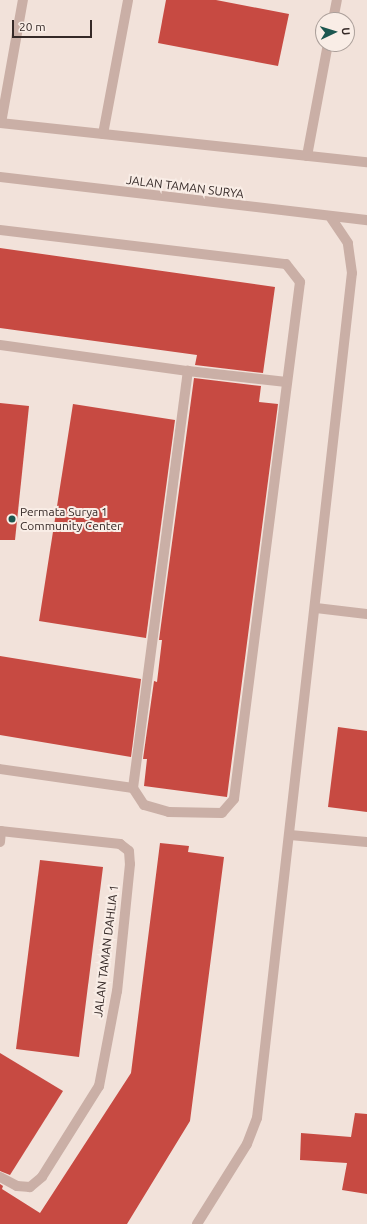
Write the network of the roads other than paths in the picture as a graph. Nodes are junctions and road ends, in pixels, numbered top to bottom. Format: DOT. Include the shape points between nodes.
graph roads {
  1 [pos="23,0"];
  2 [pos="128,0"];
  3 [pos="337,0"];
  4 [pos="335,12"];
  5 [pos="326,52"];
  6 [pos="1,123"];
  7 [pos="103,134"];
  8 [pos="307,156"];
  9 [pos="367,162"];
  10 [pos="0,177"];
  11 [pos="331,218"];
  12 [pos="367,220"];
  13 [pos="0,230"];
  14 [pos="0,345"];
  15 [pos="188,371"];
  16 [pos="286,382"];
  17 [pos="316,608"];
  18 [pos="367,614"];
  19 [pos="0,768"];
  20 [pos="133,788"];
  21 [pos="0,835"];
  22 [pos="290,835"];
  23 [pos="367,842"];
  24 [pos="0,1177"];
  25 [pos="198,1224"];
  1 -- 6 [label="street"];
  2 -- 7 [label="street"];
  3 -- 4 [label="street"];
  5 -- 8 [label="street"];
  6 -- 7 [label="street"];
  7 -- 8 [label="street"];
  8 -- 9 [label="street"];
  10 -- 11 [label="street, JALAN TAMAN SURYA"];
  11 -- 12 [label="street, JALAN TAMAN SURYA"];
  11 -- 17 [label="street" via="348,243 352,273"];
  13 -- 16 [label="street" via="286,264 300,282"];
  14 -- 15 [label="street"];
  15 -- 16 [label="street"];
  15 -- 20 [label="street"];
  16 -- 20 [label="street" via="234,799 222,813 169,812 144,804"];
  17 -- 18 [label="street"];
  17 -- 22 [label="street"];
  19 -- 20 [label="street"];
  21 -- 24 [label="street, JALAN TAMAN DAHLIA 1" via="120,844 129,851 130,864 117,991 99,1086 42,1177 30,1187 16,1186"];
  22 -- 23 [label="street"];
  22 -- 25 [label="street" via="258,1118 247,1144"];
}
